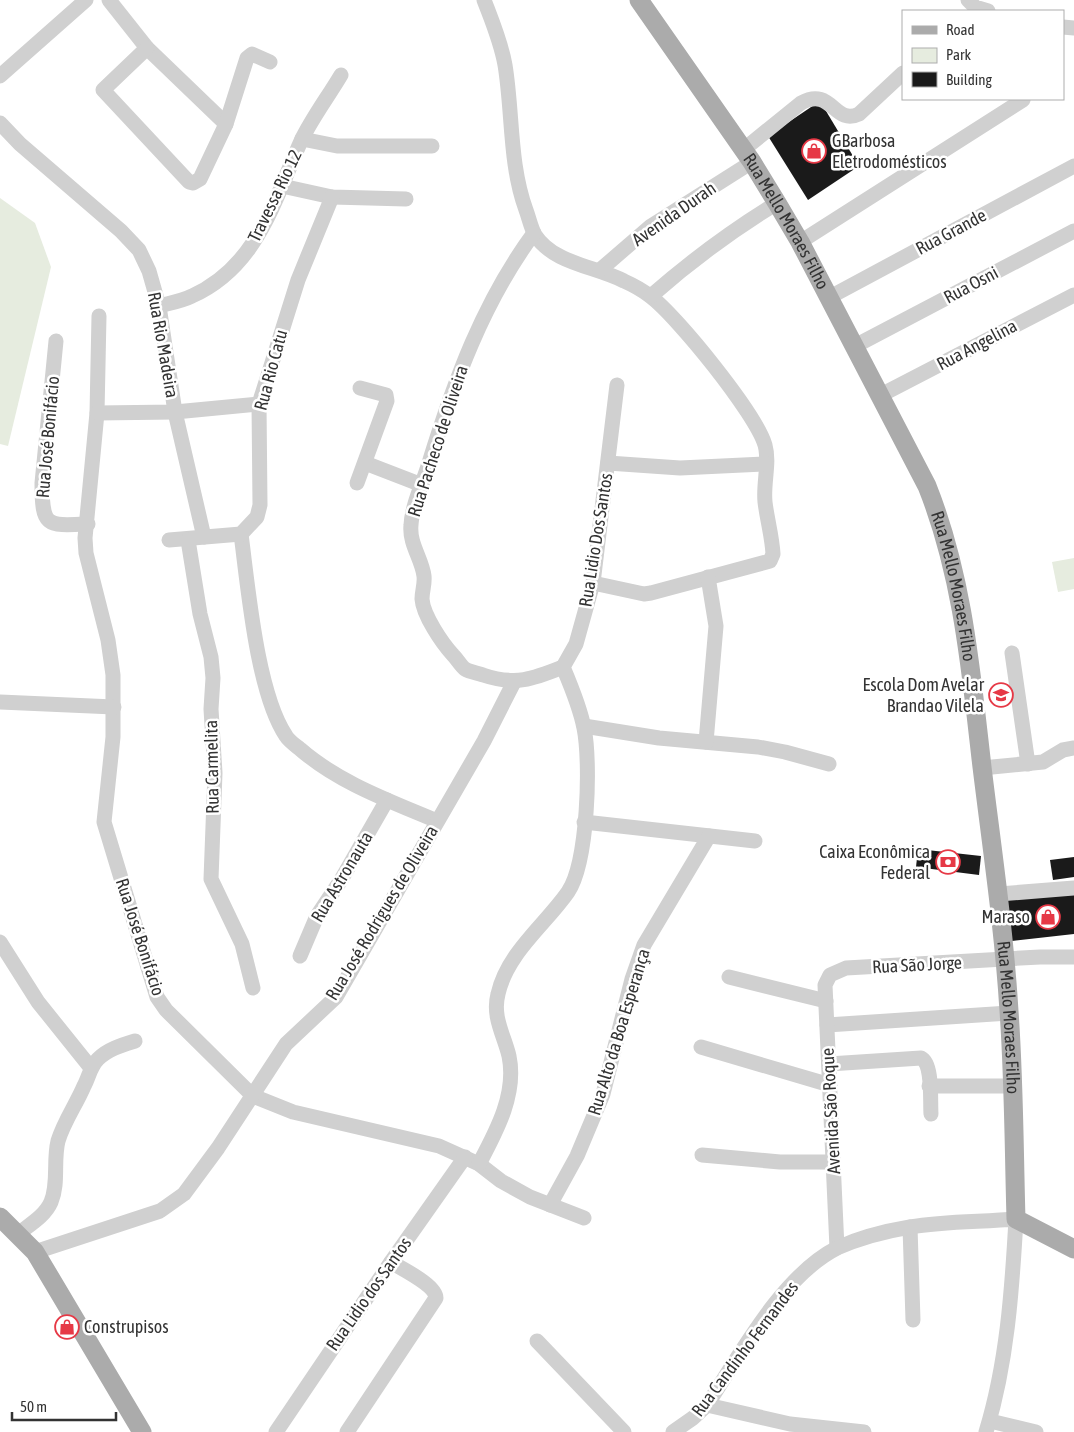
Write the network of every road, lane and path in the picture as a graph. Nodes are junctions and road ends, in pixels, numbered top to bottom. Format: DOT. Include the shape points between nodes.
graph roads {
  1 [pos="86,0"];
  2 [pos="109,0"];
  3 [pos="484,0"];
  4 [pos="638,0"];
  5 [pos="968,0"];
  6 [pos="985,10"];
  7 [pos="147,48"];
  8 [pos="270,62"];
  9 [pos="902,74"];
  10 [pos="340,75"];
  11 [pos="0,76"];
  12 [pos="1023,100"];
  13 [pos="0,123"];
  14 [pos="226,124"];
  15 [pos="302,139"];
  16 [pos="432,146"];
  17 [pos="747,156"];
  18 [pos="1074,166"];
  19 [pos="282,186"];
  20 [pos="332,197"];
  21 [pos="406,199"];
  22 [pos="777,203"];
  23 [pos="1074,231"];
  24 [pos="534,234"];
  25 [pos="800,242"];
  26 [pos="600,270"];
  27 [pos="1074,295"];
  28 [pos="651,296"];
  29 [pos="828,298"];
  30 [pos="159,306"];
  31 [pos="99,316"];
  32 [pos="56,341"];
  33 [pos="861,343"];
  34 [pos="618,385"];
  35 [pos="360,388"];
  36 [pos="879,396"];
  37 [pos="259,404"];
  38 [pos="175,412"];
  39 [pos="98,413"];
  40 [pos="365,463"];
  41 [pos="608,464"];
  42 [pos="766,464"];
  43 [pos="357,483"];
  44 [pos="422,484"];
  45 [pos="88,524"];
  46 [pos="241,534"];
  47 [pos="204,537"];
  48 [pos="169,540"];
  49 [pos="188,540"];
  50 [pos="708,577"];
  51 [pos="593,583"];
  52 [pos="1012,654"];
  53 [pos="563,666"];
  54 [pos="514,682"];
  55 [pos="0,702"];
  56 [pos="114,708"];
  57 [pos="584,726"];
  58 [pos="706,742"];
  59 [pos="1074,748"];
  60 [pos="829,764"];
  61 [pos="1028,764"];
  62 [pos="982,768"];
  63 [pos="386,800"];
  64 [pos="437,821"];
  65 [pos="584,822"];
  66 [pos="708,836"];
  67 [pos="754,841"];
  68 [pos="1074,888"];
  69 [pos="999,894"];
  70 [pos="0,942"];
  71 [pos="300,956"];
  72 [pos="1074,958"];
  73 [pos="1005,960"];
  74 [pos="830,975"];
  75 [pos="729,976"];
  76 [pos="253,988"];
  77 [pos="826,1001"];
  78 [pos="1009,1013"];
  79 [pos="827,1024"];
  80 [pos="135,1041"];
  81 [pos="701,1047"];
  82 [pos="829,1064"];
  83 [pos="91,1068"];
  84 [pos="830,1085"];
  85 [pos="928,1086"];
  86 [pos="1012,1086"];
  87 [pos="253,1096"];
  88 [pos="931,1114"];
  89 [pos="702,1155"];
  90 [pos="466,1157"];
  91 [pos="833,1162"];
  92 [pos="479,1164"];
  93 [pos="550,1205"];
  94 [pos="0,1217"];
  95 [pos="584,1218"];
  96 [pos="1016,1219"];
  97 [pos="910,1227"];
  98 [pos="18,1234"];
  99 [pos="837,1248"];
  100 [pos="1074,1249"];
  101 [pos="35,1252"];
  102 [pos="390,1262"];
  103 [pos="913,1320"];
  104 [pos="538,1340"];
  105 [pos="706,1405"];
  106 [pos="988,1426"];
  107 [pos="142,1432"];
  108 [pos="276,1432"];
  109 [pos="347,1432"];
  110 [pos="624,1432"];
  111 [pos="673,1432"];
  112 [pos="864,1432"];
  113 [pos="1036,1432"];
  1 -- 11 [label="street"];
  2 -- 7 [label="street"];
  3 -- 24 [label="street" via="505,64 511,142 519,189"];
  4 -- 17 [label="main road, Rua Mello Moraes Filho"];
  5 -- 6 [label="street"];
  7 -- 14 [label="street"];
  7 -- 14 [label="street" via="103,90 189,182 200,179"];
  8 -- 14 [label="street" via="252,54 248,58"];
  9 -- 17 [label="street, Avenida Durah" via="853,117 843,115 825,99 810,98"];
  10 -- 15 [label="street, Travessa Rio 12"];
  12 -- 25 [label="street"];
  13 -- 30 [label="street, Rua Rio Madeira" via="139,250"];
  15 -- 16 [label="street" via="337,146"];
  15 -- 19 [label="street, Travessa Rio 12"];
  17 -- 22 [label="main road, Rua Mello Moraes Filho"];
  17 -- 26 [label="street, Avenida Durah" via="651,226"];
  18 -- 29 [label="street, Rua Grande"];
  19 -- 20 [label="street"];
  19 -- 30 [label="street, Travessa Rio 12" via="262,228 236,267 191,296"];
  20 -- 21 [label="street"];
  20 -- 37 [label="street, Rua Rio Catu" via="298,280"];
  22 -- 25 [label="main road, Rua Mello Moraes Filho"];
  22 -- 28 [label="street" via="730,232"];
  23 -- 33 [label="street, Rua Osni"];
  24 -- 26 [label="street" via="557,255"];
  24 -- 44 [label="street, Rua Pacheco de Oliveira" via="507,273 470,345"];
  25 -- 29 [label="main road, Rua Mello Moraes Filho"];
  26 -- 28 [label="street"];
  27 -- 36 [label="street, Rua Angelina"];
  28 -- 42 [label="street" via="683,329 743,408 763,439"];
  29 -- 33 [label="main road, Rua Mello Moraes Filho"];
  30 -- 38 [label="street, Rua Rio Madeira"];
  31 -- 39 [label="street, Rua José Bonifácio"];
  32 -- 45 [label="street, Rua José Bonifácio" via="42,506 48,522 54,525"];
  33 -- 36 [label="main road, Rua Mello Moraes Filho"];
  34 -- 41 [label="street, Rua Lidio Dos Santos"];
  35 -- 40 [label="street" via="386,395 387,401"];
  36 -- 62 [label="main road, Rua Mello Moraes Filho" via="908,440 943,525 952,557 964,619"];
  37 -- 38 [label="street"];
  37 -- 46 [label="street, Rua Rio Catu" via="260,505 257,516"];
  38 -- 39 [label="street"];
  38 -- 47 [label="street, Rua Rio Madeira"];
  39 -- 45 [label="street, Rua José Bonifácio"];
  40 -- 43 [label="street"];
  40 -- 44 [label="street"];
  41 -- 42 [label="street" via="680,468"];
  41 -- 51 [label="street, Rua Lidio Dos Santos"];
  42 -- 50 [label="street" via="765,501 773,551 771,560"];
  44 -- 54 [label="street, Rua Pacheco de Oliveira" via="410,524 413,547 424,576 422,601 432,624 464,668"];
  45 -- 56 [label="street, Rua José Bonifácio" via="86,553 111,656"];
  46 -- 47 [label="street"];
  46 -- 63 [label="street" via="259,653 272,706 287,738 312,760 339,777"];
  47 -- 49 [label="street"];
  48 -- 49 [label="street"];
  49 -- 76 [label="street, Rua Carmelita" via="213,678 211,709 215,792 211,879 242,944"];
  50 -- 51 [label="street" via="644,594"];
  50 -- 58 [label="street" via="716,616 716,641"];
  51 -- 53 [label="street, Rua Lidio Dos Santos" via="576,644"];
  52 -- 61 [label="street"];
  53 -- 54 [label="street, Rua Pacheco de Oliveira" via="538,677"];
  53 -- 57 [label="street"];
  54 -- 64 [label="street, Rua José Rodrigues de Oliveira"];
  55 -- 56 [label="street"];
  56 -- 87 [label="street, Rua José Bonifácio" via="104,822 150,980 166,1010"];
  57 -- 58 [label="street"];
  57 -- 65 [label="street" via="588,771"];
  58 -- 60 [label="street" via="785,752"];
  59 -- 61 [label="street" via="1063,750 1043,762"];
  61 -- 62 [label="street"];
  62 -- 69 [label="main road, Rua Mello Moraes Filho"];
  63 -- 64 [label="street"];
  63 -- 71 [label="street, Rua Astronauta" via="342,880 317,916"];
  64 -- 87 [label="street, Rua José Rodrigues de Oliveira" via="336,997 286,1044"];
  65 -- 66 [label="street"];
  65 -- 92 [label="street" via="579,860 569,890 511,962 498,994 495,1011 509,1057 510,1085 501,1119"];
  66 -- 67 [label="street"];
  66 -- 93 [label="street, Rua Alto da Boa Esperança" via="644,945 632,979 603,1094 577,1156"];
  68 -- 69 [label="street"];
  69 -- 73 [label="main road, Rua Mello Moraes Filho"];
  70 -- 83 [label="street" via="38,1002"];
  72 -- 73 [label="street"];
  73 -- 74 [label="street, Rua São Jorge" via="846,968"];
  73 -- 78 [label="main road, Rua Mello Moraes Filho"];
  74 -- 77 [label="street, Avenida São Roque" via="825,985"];
  75 -- 77 [label="street"];
  77 -- 79 [label="street, Avenida São Roque"];
  78 -- 79 [label="street"];
  78 -- 86 [label="main road, Rua Mello Moraes Filho"];
  79 -- 82 [label="street, Avenida São Roque"];
  80 -- 83 [label="street" via="118,1046"];
  81 -- 84 [label="street"];
  82 -- 84 [label="street, Avenida São Roque"];
  82 -- 85 [label="street" via="921,1058 929,1068"];
  83 -- 98 [label="street" via="58,1142 50,1203"];
  84 -- 91 [label="street, Avenida São Roque"];
  85 -- 86 [label="street"];
  85 -- 88 [label="street"];
  86 -- 96 [label="main road, Rua Mello Moraes Filho"];
  87 -- 90 [label="street, Rua José Bonifácio" via="293,1112 421,1141"];
  87 -- 101 [label="street, Rua José Rodrigues de Oliveira" via="194,1181 173,1204"];
  89 -- 91 [label="street" via="780,1162"];
  90 -- 92 [label="street"];
  90 -- 102 [label="street, Rua Lidio dos Santos"];
  91 -- 99 [label="street, Avenida São Roque"];
  92 -- 93 [label="street" via="501,1181"];
  93 -- 95 [label="street"];
  94 -- 98 [label="main road"];
  96 -- 97 [label="street, Rua Candinho Fernandes"];
  96 -- 100 [label="main road"];
  96 -- 106 [label="street" via="1009,1321"];
  97 -- 99 [label="street, Rua Candinho Fernandes"];
  97 -- 103 [label="street"];
  98 -- 101 [label="main road"];
  99 -- 105 [label="street, Rua Candinho Fernandes" via="817,1261 788,1288"];
  101 -- 107 [label="main road"];
  102 -- 108 [label="street, Rua Lidio dos Santos"];
  102 -- 109 [label="street" via="429,1286 436,1296"];
  104 -- 110 [label="street"];
  105 -- 111 [label="street, Rua Candinho Fernandes"];
  105 -- 112 [label="street" via="790,1424"];
  106 -- 113 [label="street"];
}
